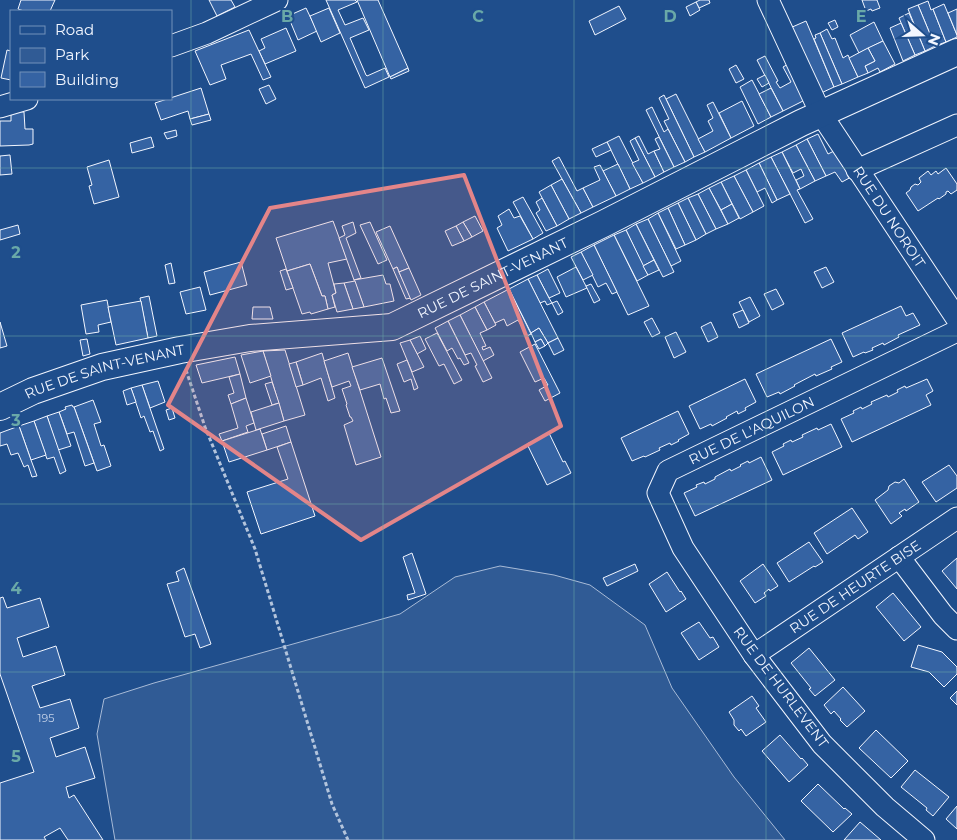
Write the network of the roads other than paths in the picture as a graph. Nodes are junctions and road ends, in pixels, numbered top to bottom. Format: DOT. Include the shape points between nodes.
graph roads {
  1 [pos="277,0"];
  2 [pos="768,0"];
  3 [pos="172,46"];
  4 [pos="957,52"];
  5 [pos="24,100"];
  6 [pos="0,107"];
  7 [pos="820,114"];
  8 [pos="957,126"];
  9 [pos="857,170"];
  10 [pos="957,319"];
  11 [pos="957,331"];
  12 [pos="0,407"];
  13 [pos="957,518"];
  14 [pos="900,556"];
  15 [pos="710,591"];
  16 [pos="957,629"];
  17 [pos="754,656"];
  18 [pos="924,840"];
  1 -- 3 [label="street"];
  2 -- 7 [label="street, RUE DU NOROIT"];
  4 -- 7 [label="main road, RUE DE SAINT-VENANT"];
  5 -- 6 [label="street"];
  7 -- 9 [label="street, RUE DU NOROIT"];
  7 -- 12 [label="main road, RUE DE SAINT-VENANT" via="392,327 250,338 180,350 102,367 33,391"];
  8 -- 9 [label="street"];
  9 -- 10 [label="street, RUE DU NOROIT"];
  11 -- 15 [label="street, RUE DE L'AQUILON" via="668,471 658,493 683,548"];
  13 -- 14 [label="street, RUE DE HEURTE BISE"];
  14 -- 16 [label="street"];
  14 -- 17 [label="street, RUE DE HEURTE BISE"];
  15 -- 17 [label="street, RUE DE HURLEVENT"];
  17 -- 18 [label="street, RUE DE HURLEVENT" via="822,744 885,807"];
}
